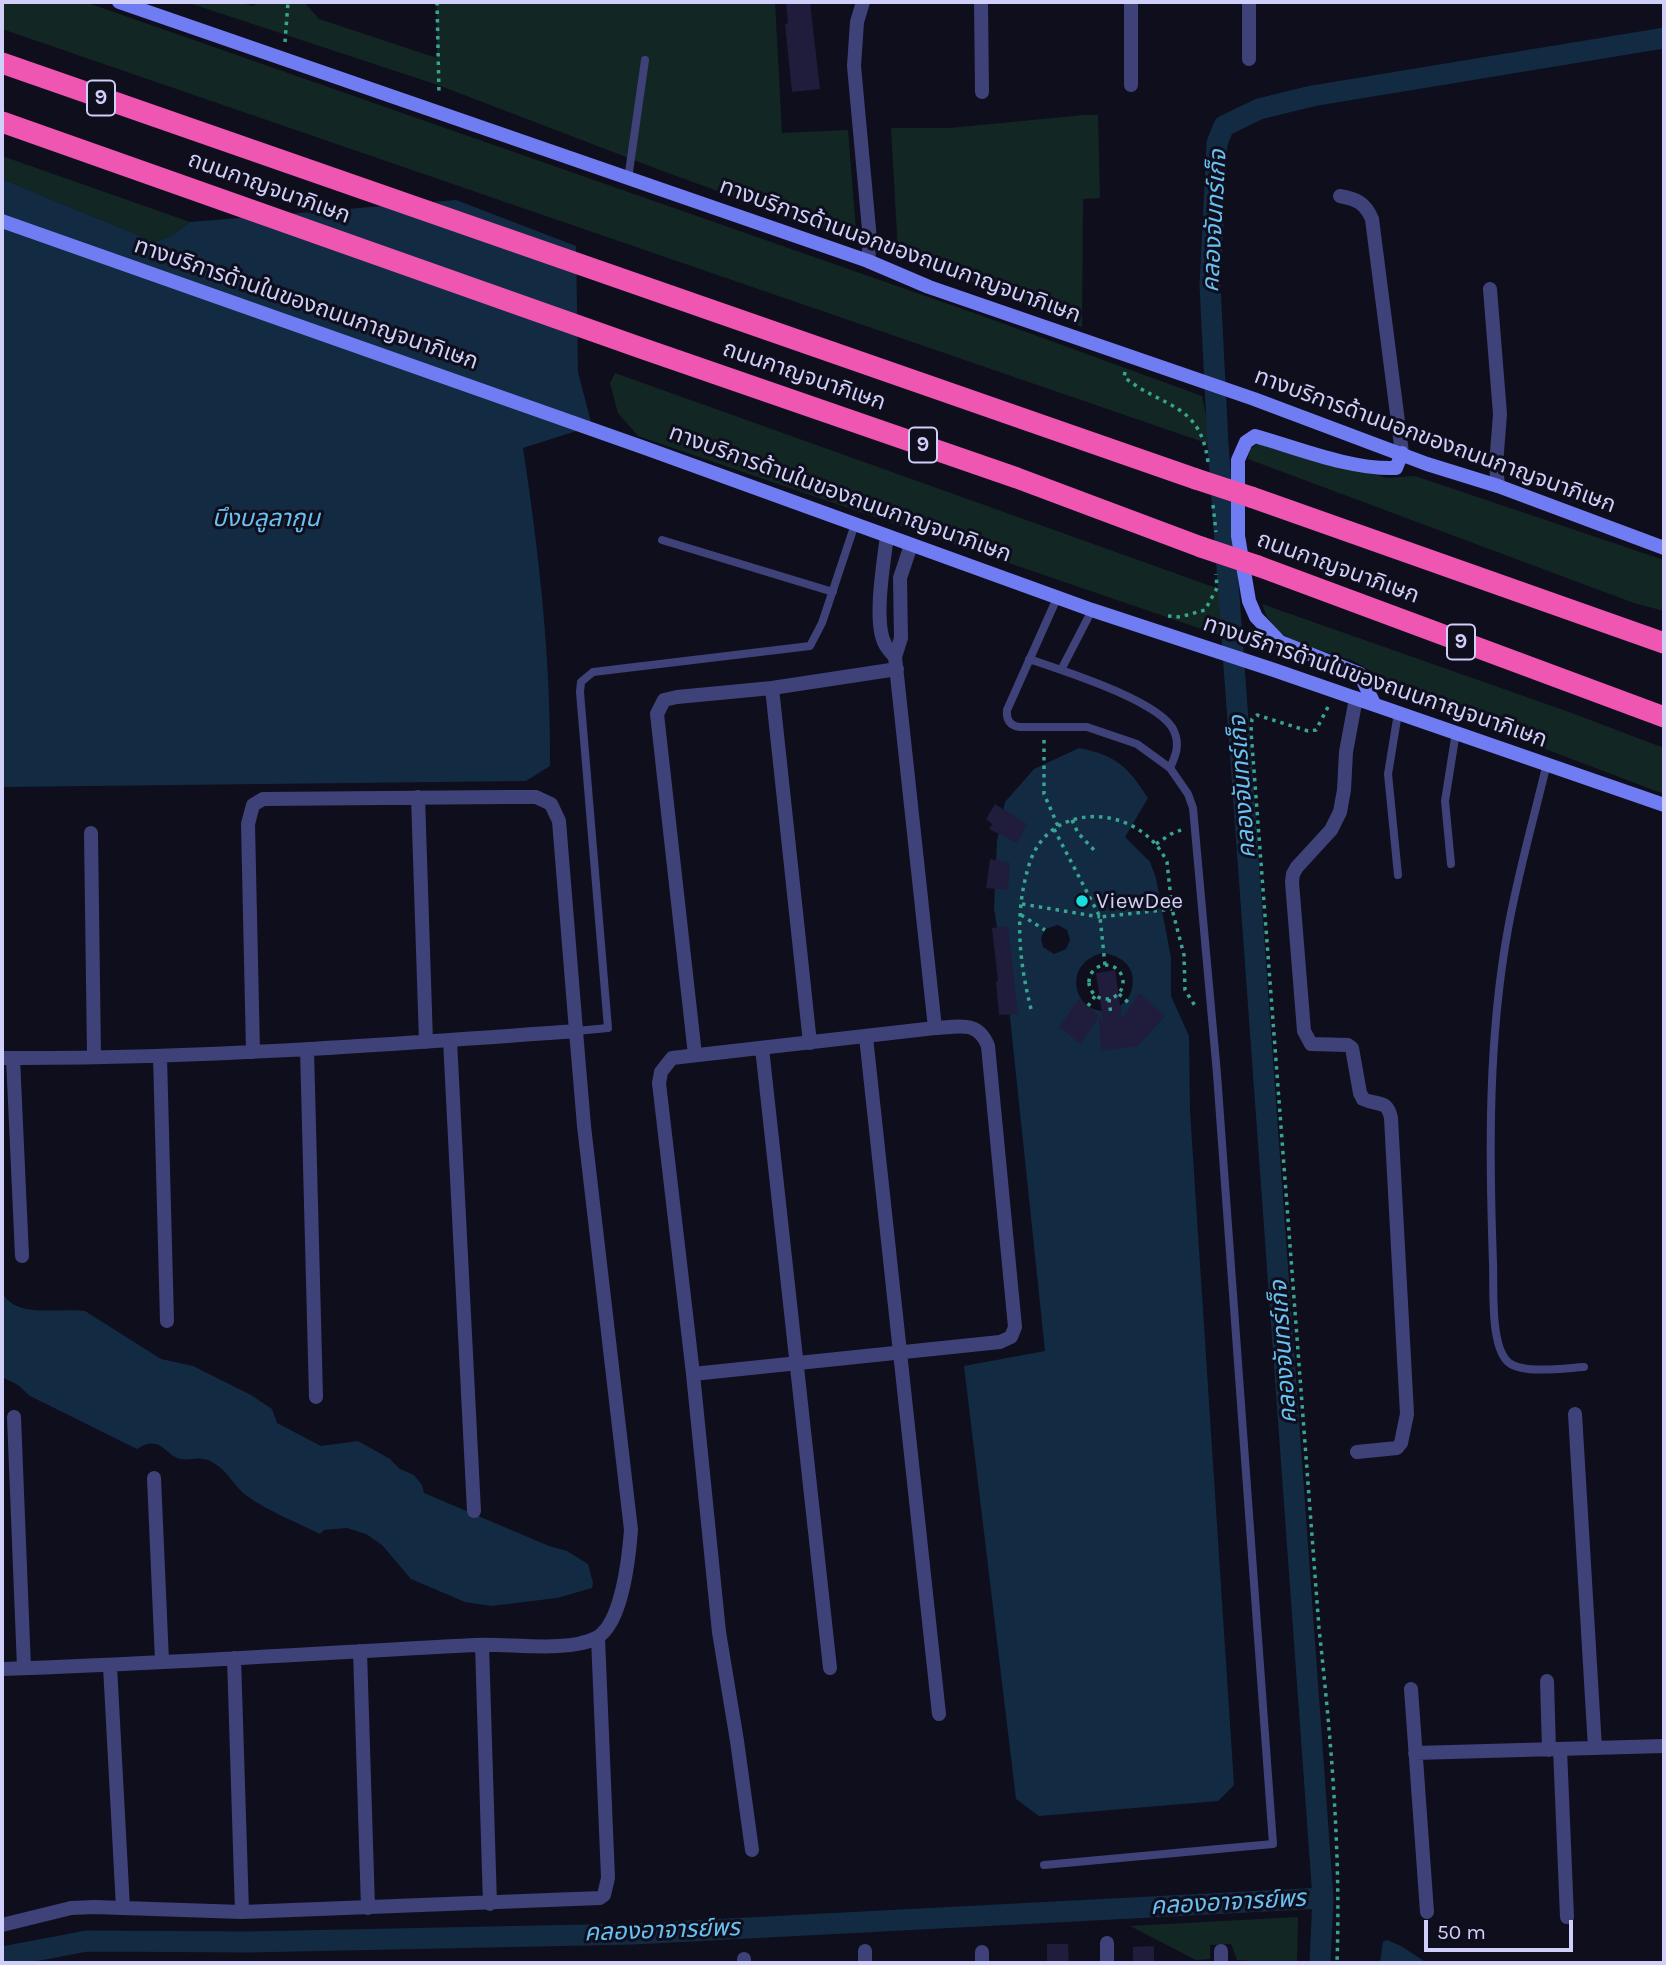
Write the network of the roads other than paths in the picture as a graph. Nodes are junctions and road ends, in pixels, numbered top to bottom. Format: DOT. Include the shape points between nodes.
graph roads {
  1 [pos="120,2"];
  2 [pos="863,2"];
  3 [pos="981,2"];
  4 [pos="1131,2"];
  5 [pos="1249,2"];
  6 [pos="1249,59"];
  7 [pos="645,60"];
  8 [pos="2,64"];
  9 [pos="1131,85"];
  10 [pos="982,92"];
  11 [pos="2,122"];
  12 [pos="628,179"];
  13 [pos="1340,196"];
  14 [pos="2,221"];
  15 [pos="867,261"];
  16 [pos="1490,289"];
  17 [pos="1402,453"];
  18 [pos="1498,486"];
  19 [pos="855,524"];
  20 [pos="887,536"];
  21 [pos="662,540"];
  22 [pos="911,545"];
  23 [pos="1664,548"];
  24 [pos="833,592"];
  25 [pos="1057,598"];
  26 [pos="1092,610"];
  27 [pos="1664,642"];
  28 [pos="1029,659"];
  29 [pos="896,663"];
  30 [pos="1061,670"];
  31 [pos="772,688"];
  32 [pos="1356,698"];
  33 [pos="1374,704"];
  34 [pos="1398,713"];
  35 [pos="1664,717"];
  36 [pos="1456,733"];
  37 [pos="1547,764"];
  38 [pos="1170,768"];
  39 [pos="418,797"];
  40 [pos="1664,806"];
  41 [pos="91,833"];
  42 [pos="1451,864"];
  43 [pos="1398,875"];
  44 [pos="935,1028"];
  45 [pos="576,1031"];
  46 [pos="866,1037"];
  47 [pos="450,1040"];
  48 [pos="426,1042"];
  49 [pos="810,1043"];
  50 [pos="762,1048"];
  51 [pos="307,1049"];
  52 [pos="253,1052"];
  53 [pos="695,1055"];
  54 [pos="94,1056"];
  55 [pos="160,1056"];
  56 [pos="8,1058"];
  57 [pos="22,1256"];
  58 [pos="167,1321"];
  59 [pos="899,1353"];
  60 [pos="796,1364"];
  61 [pos="1584,1367"];
  62 [pos="693,1374"];
  63 [pos="316,1397"];
  64 [pos="1575,1414"];
  65 [pos="14,1417"];
  66 [pos="1357,1452"];
  67 [pos="154,1478"];
  68 [pos="474,1511"];
  69 [pos="598,1638"];
  70 [pos="482,1645"];
  71 [pos="360,1651"];
  72 [pos="234,1658"];
  73 [pos="162,1661"];
  74 [pos="110,1665"];
  75 [pos="24,1668"];
  76 [pos="830,1668"];
  77 [pos="2,1669"];
  78 [pos="1547,1681"];
  79 [pos="1411,1689"];
  80 [pos="939,1714"];
  81 [pos="1664,1746"];
  82 [pos="1595,1748"];
  83 [pos="1555,1749"];
  84 [pos="1415,1753"];
  85 [pos="752,1850"];
  86 [pos="1044,1865"];
  87 [pos="490,1904"];
  88 [pos="123,1908"];
  89 [pos="368,1908"];
  90 [pos="242,1912"];
  91 [pos="1427,1912"];
  92 [pos="1567,1917"];
  93 [pos="2,1925"];
  94 [pos="1107,1943"];
  95 [pos="1107,1963"];
  1 -- 12 [label="main road, ทางบริการด้านนอกของถนนกาญจนาภิเษก"];
  2 -- 15 [label="street" via="854,66 870,240"];
  3 -- 10 [label="street"];
  4 -- 9 [label="street"];
  5 -- 6 [label="street"];
  7 -- 12 [label="lane"];
  8 -- 27 [label="highway, ถนนกาญจนาภิเษก / 9, bridge" via="664,295 1202,473 1251,497"];
  11 -- 35 [label="highway, ถนนกาญจนาภิเษก / 9, bridge" via="644,349 1208,541 1258,566"];
  12 -- 15 [label="main road, ทางบริการด้านนอกของถนนกาญจนาภิเษก"];
  13 -- 17 [label="street" via="1366,206 1372,219"];
  14 -- 19 [label="main road, ทางบริการด้านในของถนนกาญจนาภิเษก"];
  15 -- 17 [label="main road, ทางบริการด้านนอกของถนนกาญจนาภิเษก"];
  16 -- 18 [label="street" via="1500,414"];
  17 -- 18 [label="main road, ทางบริการด้านนอกของถนนกาญจนาภิเษก"];
  17 -- 33 [label="main road" via="1395,468 1382,468 1255,436 1246,442 1238,460 1238,536 1256,617 1280,642 1360,674"];
  18 -- 23 [label="main road, ทางบริการด้านนอกของถนนกาญจนาภิเษก"];
  19 -- 20 [label="main road, ทางบริการด้านในของถนนกาญจนาภิเษก"];
  19 -- 24 [label="lane"];
  20 -- 22 [label="main road, ทางบริการด้านในของถนนกาญจนาภิเษก"];
  20 -- 29 [label="street" via="881,617 884,643"];
  21 -- 24 [label="lane"];
  22 -- 25 [label="main road, ทางบริการด้านในของถนนกาญจนาภิเษก"];
  22 -- 29 [label="street" via="900,578 901,638"];
  24 -- 45 [label="lane" via="810,646 593,672 581,682 608,1028"];
  25 -- 26 [label="main road, ทางบริการด้านในของถนนกาญจนาภิเษก"];
  25 -- 28 [label="lane"];
  26 -- 30 [label="lane"];
  26 -- 32 [label="main road, ทางบริการด้านในของถนนกาญจนาภิเษก"];
  28 -- 30 [label="lane"];
  28 -- 38 [label="lane" via="1007,710 1014,726 1087,727 1138,744"];
  29 -- 31 [label="street"];
  29 -- 44 [label="street"];
  30 -- 38 [label="lane" via="1117,692 1170,723 1177,739"];
  31 -- 49 [label="street"];
  31 -- 53 [label="street" via="677,697 664,700 657,714"];
  32 -- 33 [label="main road, ทางบริการด้านในของถนนกาญจนาภิเษก"];
  32 -- 66 [label="street" via="1340,811 1331,830 1297,867 1292,882 1306,1038 1311,1044 1353,1048 1363,1099 1385,1105 1391,1118 1407,1414 1397,1448"];
  33 -- 34 [label="main road, ทางบริการด้านในของถนนกาญจนาภิเษก"];
  34 -- 36 [label="main road, ทางบริการด้านในของถนนกาญจนาภิเษก"];
  34 -- 43 [label="lane" via="1388,774"];
  36 -- 37 [label="main road, ทางบริการด้านในของถนนกาญจนาภิเษก"];
  36 -- 42 [label="lane" via="1445,801"];
  37 -- 40 [label="main road, ทางบริการด้านในของถนนกาญจนาภิเษก"];
  37 -- 61 [label="lane" via="1508,928 1495,1034 1489,1151 1494,1302 1498,1342 1509,1364 1522,1369"];
  38 -- 86 [label="lane" via="1191,801 1195,825 1273,1844"];
  39 -- 45 [label="street" via="536,797 551,804 559,821"];
  39 -- 48 [label="street"];
  39 -- 52 [label="street" via="263,799 253,805 248,824"];
  41 -- 54 [label="street"];
  44 -- 46 [label="street"];
  44 -- 59 [label="street" via="970,1027 984,1036 988,1046 1015,1327 1011,1337 1000,1342"];
  45 -- 47 [label="street"];
  45 -- 69 [label="street" via="631,1530 620,1597"];
  46 -- 49 [label="street"];
  46 -- 59 [label="street"];
  47 -- 48 [label="street"];
  47 -- 68 [label="street"];
  48 -- 51 [label="street"];
  49 -- 50 [label="street"];
  50 -- 53 [label="street"];
  50 -- 60 [label="street"];
  51 -- 52 [label="street"];
  51 -- 63 [label="street"];
  52 -- 55 [label="street"];
  53 -- 62 [label="street" via="672,1058 659,1083"];
  54 -- 55 [label="street"];
  54 -- 56 [label="street"];
  55 -- 58 [label="street"];
  56 -- 57 [label="street"];
  59 -- 60 [label="street"];
  59 -- 80 [label="street"];
  60 -- 62 [label="street"];
  60 -- 76 [label="street"];
  62 -- 85 [label="street" via="719,1632"];
  64 -- 82 [label="street"];
  65 -- 75 [label="street"];
  67 -- 73 [label="street"];
  69 -- 70 [label="street" via="573,1646"];
  69 -- 87 [label="street" via="608,1878 604,1895 594,1900"];
  70 -- 71 [label="street"];
  70 -- 87 [label="street"];
  71 -- 72 [label="street"];
  71 -- 89 [label="street"];
  72 -- 73 [label="street"];
  72 -- 90 [label="street"];
  73 -- 74 [label="street"];
  74 -- 75 [label="street"];
  74 -- 88 [label="street"];
  75 -- 77 [label="street"];
  78 -- 83 [label="street"];
  79 -- 84 [label="street"];
  81 -- 82 [label="street"];
  82 -- 83 [label="street"];
  83 -- 84 [label="street"];
  83 -- 92 [label="street"];
  84 -- 91 [label="street"];
  87 -- 89 [label="street"];
  88 -- 90 [label="street"];
  88 -- 93 [label="street" via="71,1908"];
  89 -- 90 [label="street"];
  94 -- 95 [label="street"];
}
